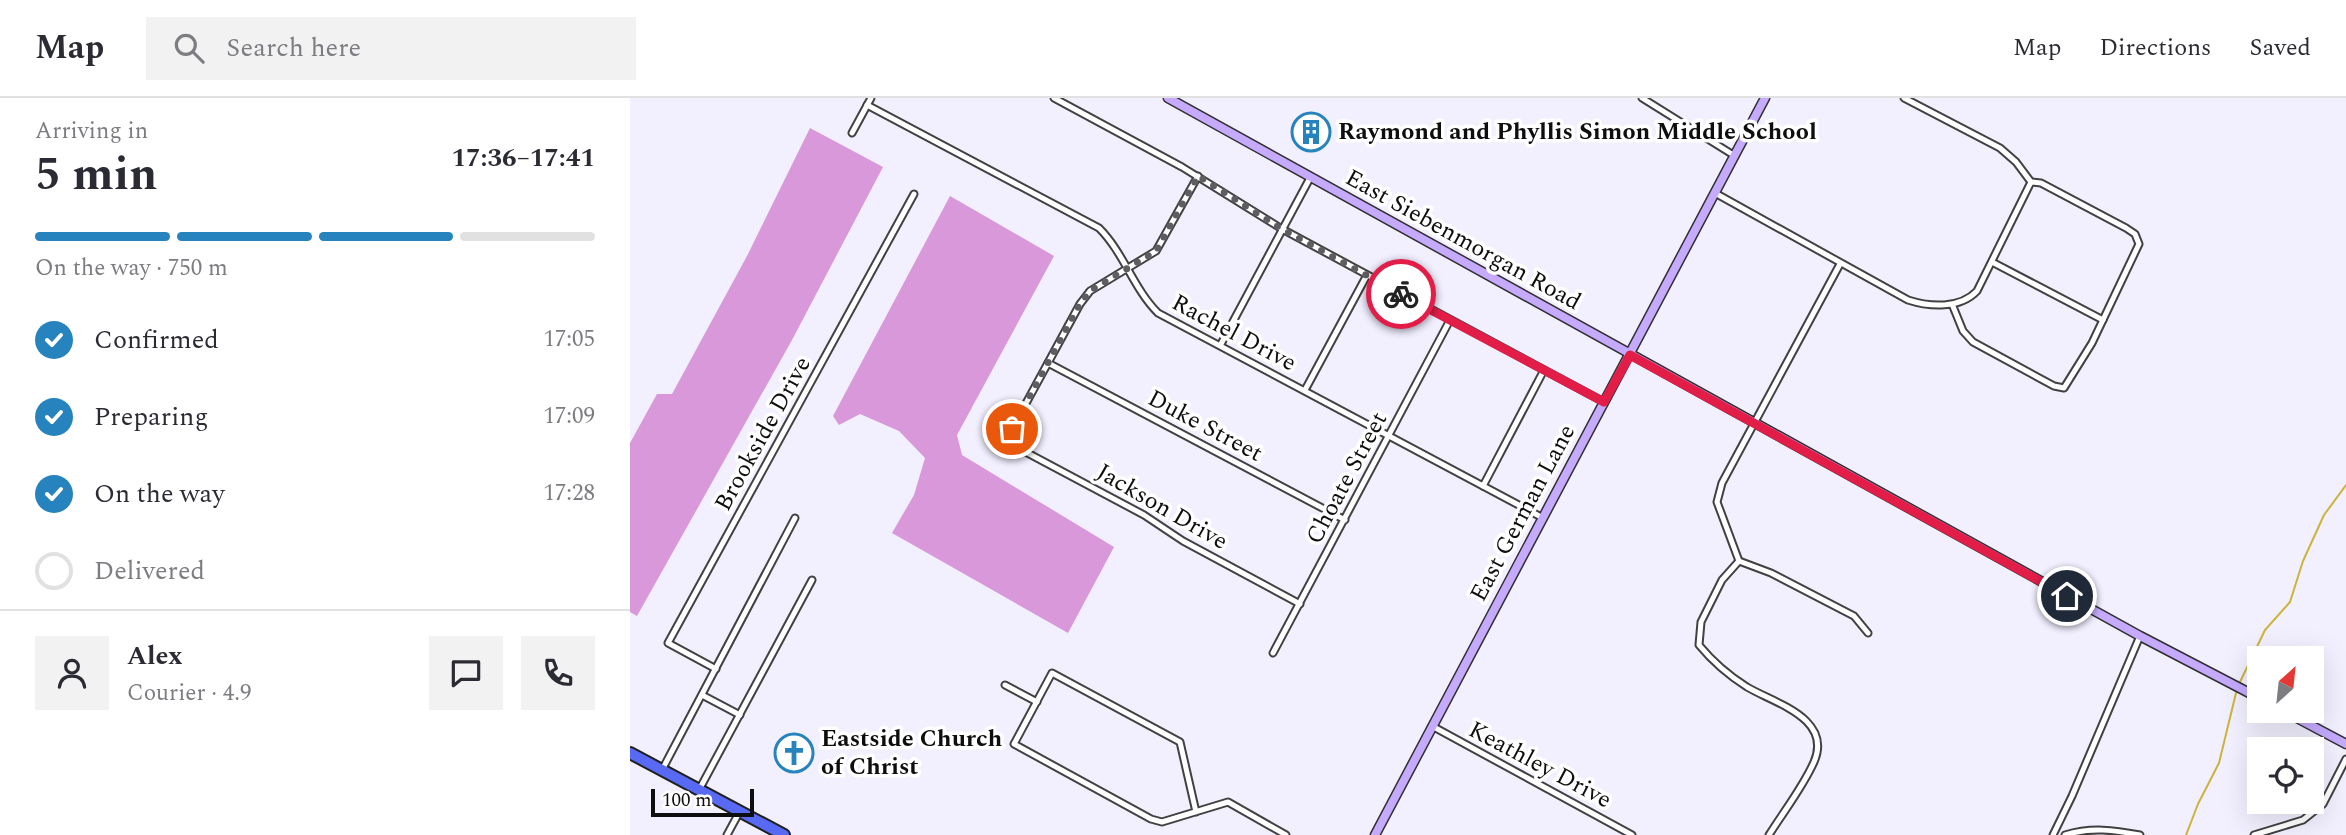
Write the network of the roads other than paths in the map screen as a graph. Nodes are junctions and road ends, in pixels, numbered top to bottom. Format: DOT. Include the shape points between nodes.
graph roads {
  1 [pos="871,98"];
  2 [pos="1054,98"];
  3 [pos="1168,98"];
  4 [pos="1642,98"];
  5 [pos="1765,98"];
  6 [pos="1904,98"];
  7 [pos="867,105"];
  8 [pos="852,133"];
  9 [pos="1735,156"];
  10 [pos="1198,176"];
  11 [pos="1310,178"];
  12 [pos="2031,182"];
  13 [pos="1714,193"];
  14 [pos="914,194"];
  15 [pos="1282,229"];
  16 [pos="1992,262"];
  17 [pos="1840,264"];
  18 [pos="1128,269"];
  19 [pos="1367,275"];
  20 [pos="1952,303"];
  21 [pos="1450,320"];
  22 [pos="2103,320"];
  23 [pos="1221,344"];
  24 [pos="1630,355"];
  25 [pos="1048,363"];
  26 [pos="1544,370"];
  27 [pos="1305,390"];
  28 [pos="1604,402"];
  29 [pos="1754,422"];
  30 [pos="1389,436"];
  31 [pos="1483,486"];
  32 [pos="795,518"];
  33 [pos="1543,518"];
  34 [pos="1345,520"];
  35 [pos="1739,561"];
  36 [pos="812,580"];
  37 [pos="1300,604"];
  38 [pos="1868,633"];
  39 [pos="2140,636"];
  40 [pos="1273,653"];
  41 [pos="716,669"];
  42 [pos="1005,685"];
  43 [pos="2247,692"];
  44 [pos="702,695"];
  45 [pos="1037,702"];
  46 [pos="740,715"];
  47 [pos="2306,723"];
  48 [pos="1432,726"];
  49 [pos="2346,744"];
  50 [pos="630,753"];
  51 [pos="2346,759"];
  52 [pos="662,770"];
  53 [pos="699,790"];
  54 [pos="740,811"];
  55 [pos="1196,812"];
  56 [pos="1273,828"];
  57 [pos="727,835"];
  58 [pos="784,835"];
  59 [pos="1269,835"];
  60 [pos="1286,835"];
  61 [pos="1375,835"];
  62 [pos="1632,835"];
  63 [pos="1769,835"];
  64 [pos="2053,835"];
  65 [pos="2065,835"];
  66 [pos="2140,835"];
  67 [pos="2254,835"];
  1 -- 7 [label="street"];
  2 -- 10 [label="street"];
  3 -- 11 [label="street, East Siebenmorgan Road"];
  4 -- 9 [label="street"];
  5 -- 9 [label="street, East German Lane"];
  6 -- 12 [label="street" via="2000,148"];
  7 -- 8 [label="street"];
  7 -- 18 [label="street, Rachel Drive" via="1099,228"];
  9 -- 13 [label="street, East German Lane"];
  10 -- 15 [label="street"];
  10 -- 18 [label="street" via="1156,251"];
  11 -- 15 [label="street"];
  11 -- 24 [label="street, East Siebenmorgan Road"];
  12 -- 16 [label="street"];
  12 -- 22 [label="street" via="2041,183 2135,234 2138,250"];
  13 -- 17 [label="street"];
  13 -- 24 [label="street, East German Lane"];
  14 -- 41 [label="street, Brookside Drive" via="668,643"];
  15 -- 19 [label="street"];
  15 -- 23 [label="street"];
  16 -- 20 [label="street" via="1971,297"];
  16 -- 22 [label="street"];
  17 -- 20 [label="street" via="1908,300 1927,306"];
  17 -- 29 [label="street"];
  18 -- 23 [label="street, Rachel Drive" via="1158,313"];
  18 -- 25 [label="street" via="1090,291"];
  19 -- 21 [label="street"];
  19 -- 27 [label="street"];
  20 -- 22 [label="street" via="1963,331 1973,342 2064,388"];
  21 -- 26 [label="street"];
  21 -- 30 [label="street, Choate Street"];
  23 -- 27 [label="street, Rachel Drive"];
  24 -- 28 [label="street, East German Lane"];
  24 -- 29 [label="street, East Siebenmorgan Road"];
  25 -- 34 [label="street, Duke Street"];
  25 -- 37 [label="street, Jackson Drive" via="1012,429 1015,445"];
  26 -- 28 [label="street"];
  26 -- 31 [label="street"];
  27 -- 30 [label="street, Rachel Drive"];
  28 -- 33 [label="street, East German Lane"];
  29 -- 35 [label="street" via="1717,502"];
  29 -- 39 [label="street, East Siebenmorgan Road"];
  30 -- 31 [label="street, Rachel Drive"];
  30 -- 34 [label="street, Choate Street"];
  31 -- 33 [label="street, Rachel Drive"];
  32 -- 41 [label="street"];
  33 -- 48 [label="street, East German Lane"];
  34 -- 37 [label="street, Choate Street"];
  35 -- 38 [label="street" via="1854,616"];
  35 -- 63 [label="street" via="1722,580 1701,622 1699,645 1716,665 1748,687 1801,715 1812,726 1817,744 1815,760"];
  36 -- 46 [label="street"];
  37 -- 40 [label="street, Choate Street"];
  39 -- 43 [label="street, East Siebenmorgan Road"];
  39 -- 64 [label="street"];
  41 -- 44 [label="street"];
  42 -- 45 [label="street"];
  44 -- 46 [label="street"];
  44 -- 52 [label="street"];
  45 -- 55 [label="street" via="1052,673 1180,742"];
  45 -- 55 [label="street" via="1014,744 1151,819 1162,822"];
  46 -- 53 [label="street"];
  47 -- 49 [label="street"];
  48 -- 61 [label="street, East German Lane"];
  48 -- 62 [label="street, Keathley Drive"];
  50 -- 52 [label="highway"];
  51 -- 67 [label="street" via="2323,804 2303,820"];
  52 -- 53 [label="highway"];
  53 -- 54 [label="highway"];
  54 -- 57 [label="street"];
  54 -- 58 [label="highway"];
  55 -- 56 [label="street" via="1228,802"];
  56 -- 59 [label="street"];
  56 -- 60 [label="street"];
  65 -- 66 [label="street" via="2084,829"];
}
